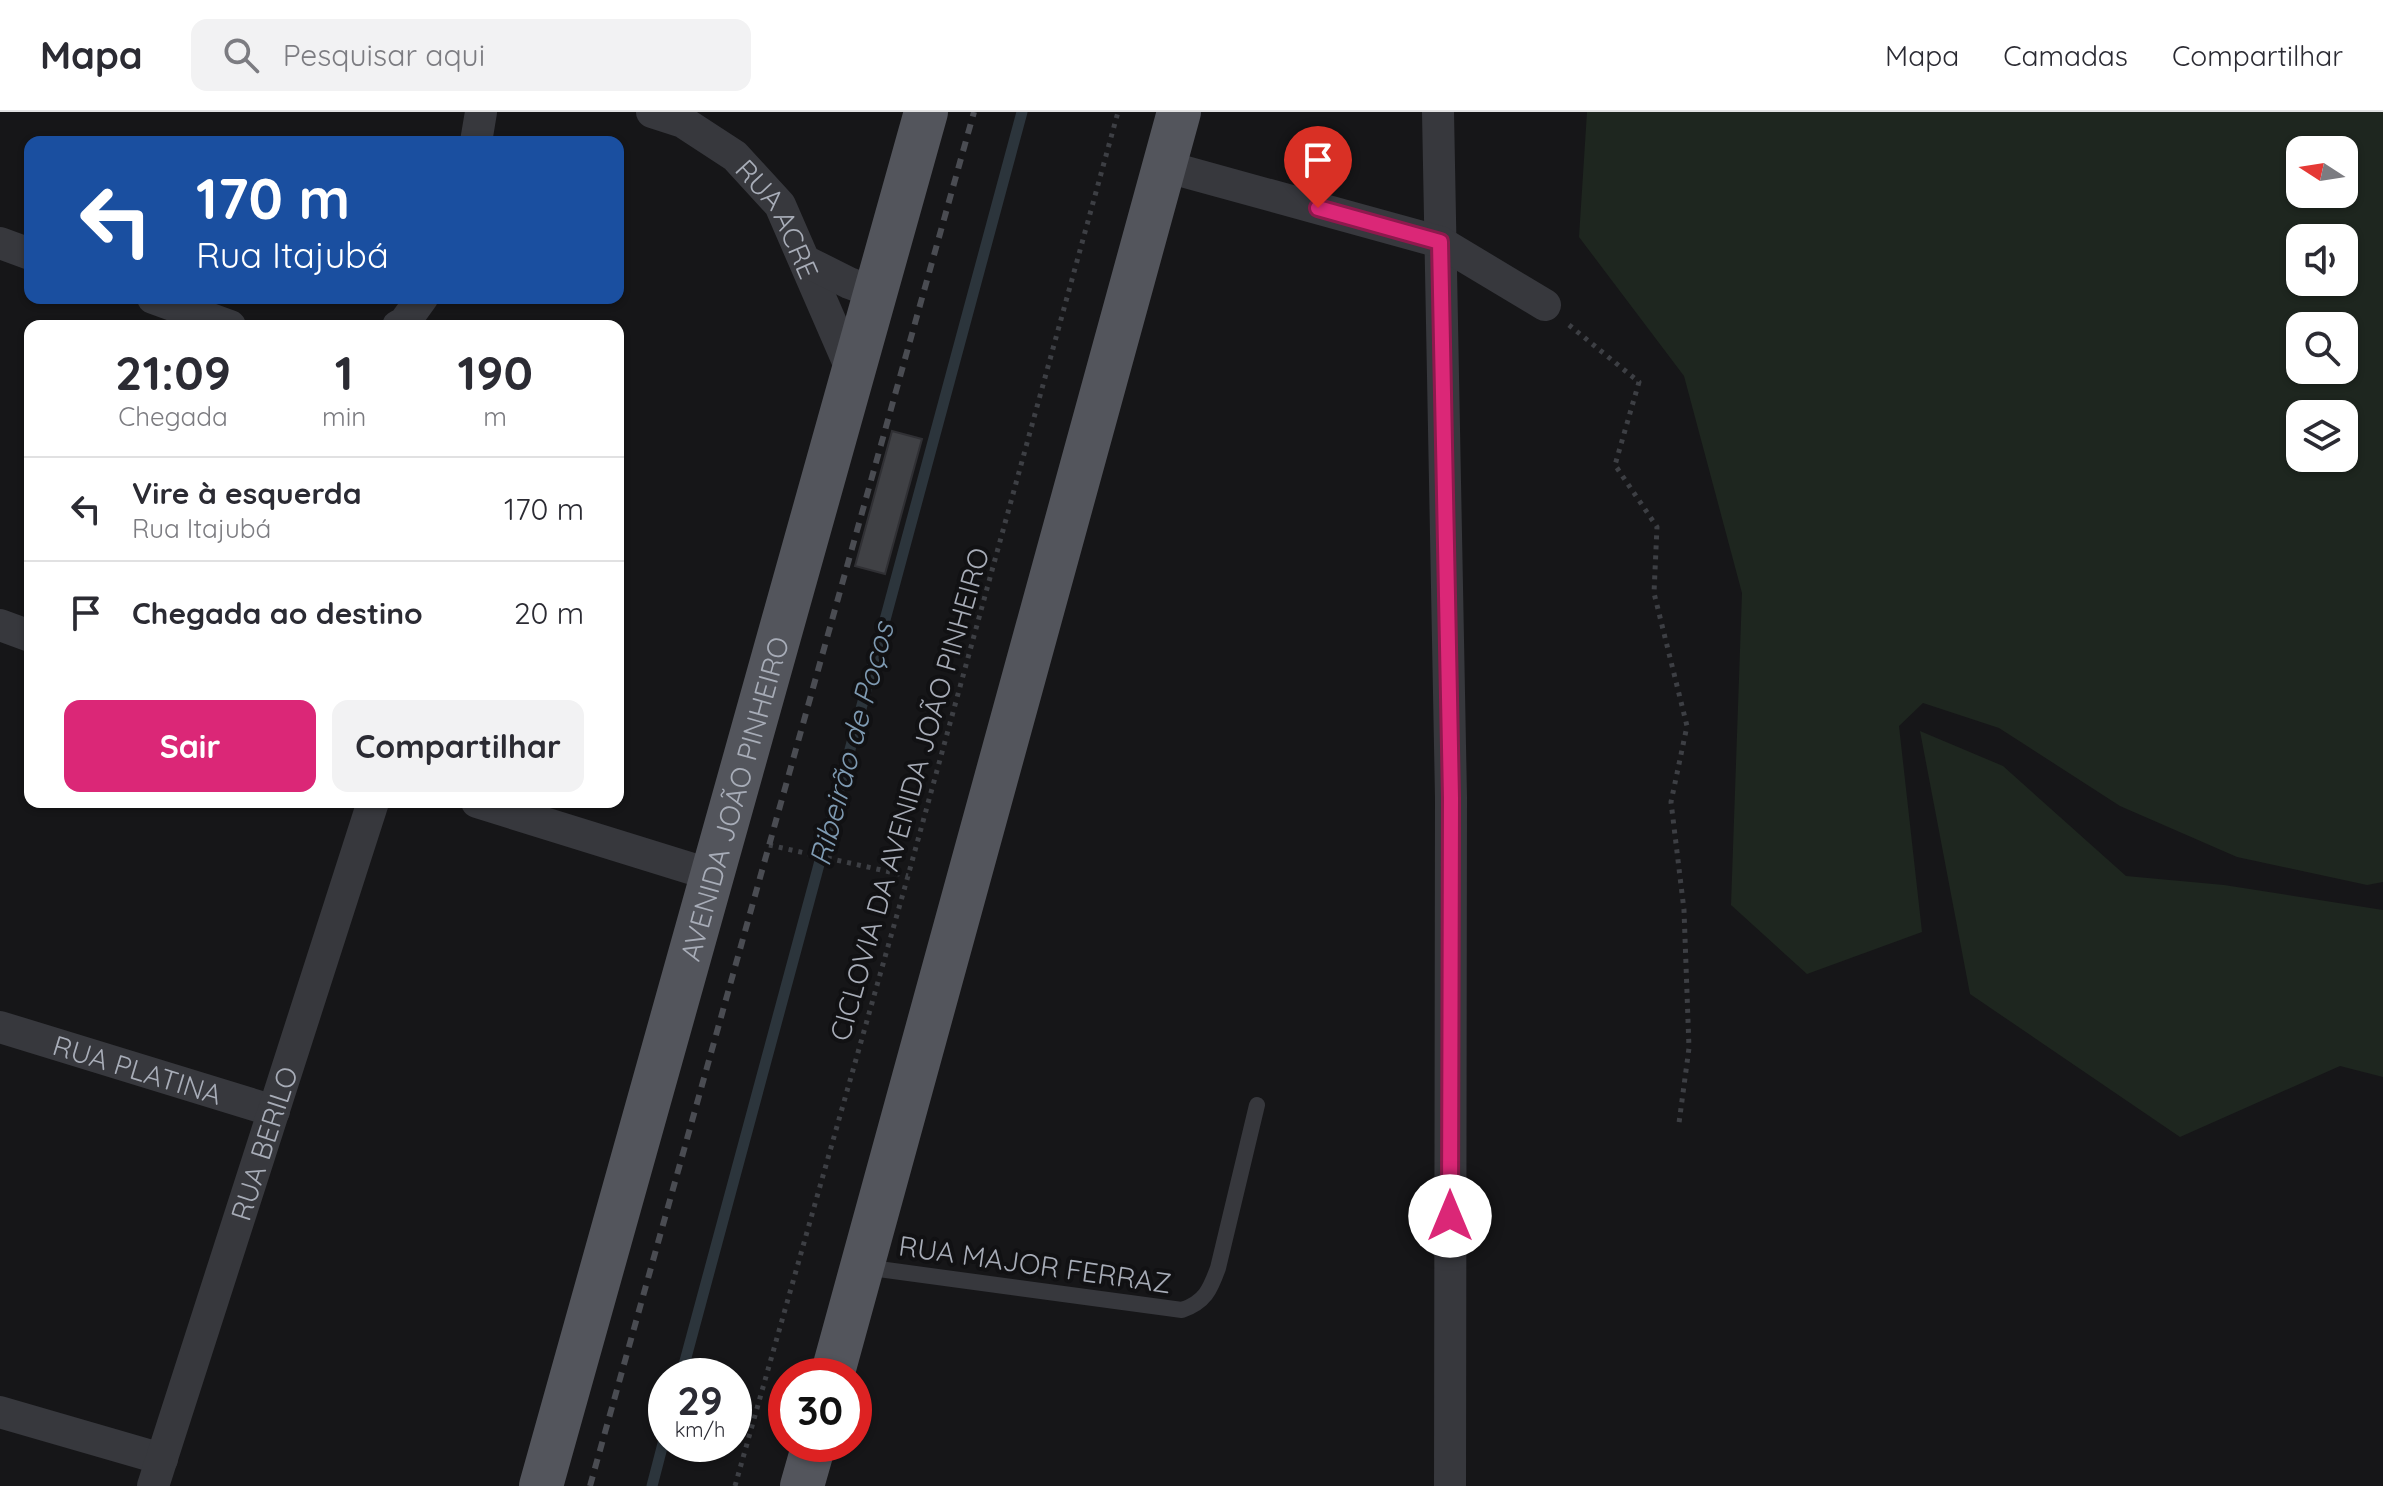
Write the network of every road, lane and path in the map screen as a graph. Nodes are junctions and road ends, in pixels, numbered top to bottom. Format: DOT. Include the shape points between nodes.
graph roads {
  1 [pos="481,112"];
  2 [pos="652,112"];
  3 [pos="926,112"];
  4 [pos="1118,112"];
  5 [pos="1179,112"];
  6 [pos="1438,112"];
  7 [pos="477,136"];
  8 [pos="1164,166"];
  9 [pos="1440,242"];
  10 [pos="0,243"];
  11 [pos="24,252"];
  12 [pos="805,261"];
  13 [pos="874,292"];
  14 [pos="170,304"];
  15 [pos="1545,305"];
  16 [pos="214,320"];
  17 [pos="852,371"];
  18 [pos="0,625"];
  19 [pos="24,634"];
  20 [pos="371,808"];
  21 [pos="496,808"];
  22 [pos="769,845"];
  23 [pos="712,875"];
  24 [pos="908,876"];
  25 [pos="0,1027"];
  26 [pos="1257,1105"];
  27 [pos="274,1111"];
  28 [pos="1679,1123"];
  29 [pos="863,1267"];
  30 [pos="837,1358"];
  31 [pos="0,1412"];
  32 [pos="809,1462"];
  33 [pos="158,1472"];
  34 [pos="541,1486"];
  35 [pos="735,1486"];
  36 [pos="802,1486"];
  37 [pos="1450,1486"];
  1 -- 7 [label="street"];
  2 -- 12 [label="street, RUA ACRE" via="683,122 735,156 780,205"];
  3 -- 13 [label="main road, AVENIDA JOÃO PINHEIRO"];
  4 -- 24 [label="path, CICLOVIA DA AVENIDA JOÃO PINHEIRO"];
  5 -- 8 [label="main road"];
  6 -- 9 [label="street"];
  8 -- 9 [label="street"];
  8 -- 29 [label="main road"];
  9 -- 15 [label="street"];
  9 -- 37 [label="street" via="1451,798"];
  10 -- 11 [label="street"];
  12 -- 13 [label="street"];
  12 -- 17 [label="street, RUA ACRE"];
  13 -- 17 [label="main road, AVENIDA JOÃO PINHEIRO"];
  14 -- 16 [label="street"];
  15 -- 28 [label="path" via="1639,382 1615,465 1657,527 1654,593 1687,726 1671,802 1684,910 1689,1048"];
  17 -- 23 [label="main road, AVENIDA JOÃO PINHEIRO"];
  18 -- 19 [label="street"];
  20 -- 27 [label="street, RUA BERILO"];
  21 -- 23 [label="street"];
  22 -- 24 [label="path"];
  23 -- 34 [label="main road, AVENIDA JOÃO PINHEIRO"];
  24 -- 35 [label="path, CICLOVIA DA AVENIDA JOÃO PINHEIRO"];
  25 -- 27 [label="street, RUA PLATINA"];
  26 -- 29 [label="lane, RUA MAJOR FERRAZ" via="1218,1268 1199,1304 1182,1310"];
  27 -- 33 [label="street, RUA BERILO"];
  29 -- 30 [label="main road"];
  31 -- 33 [label="street"];
  32 -- 36 [label="main road"];
}
